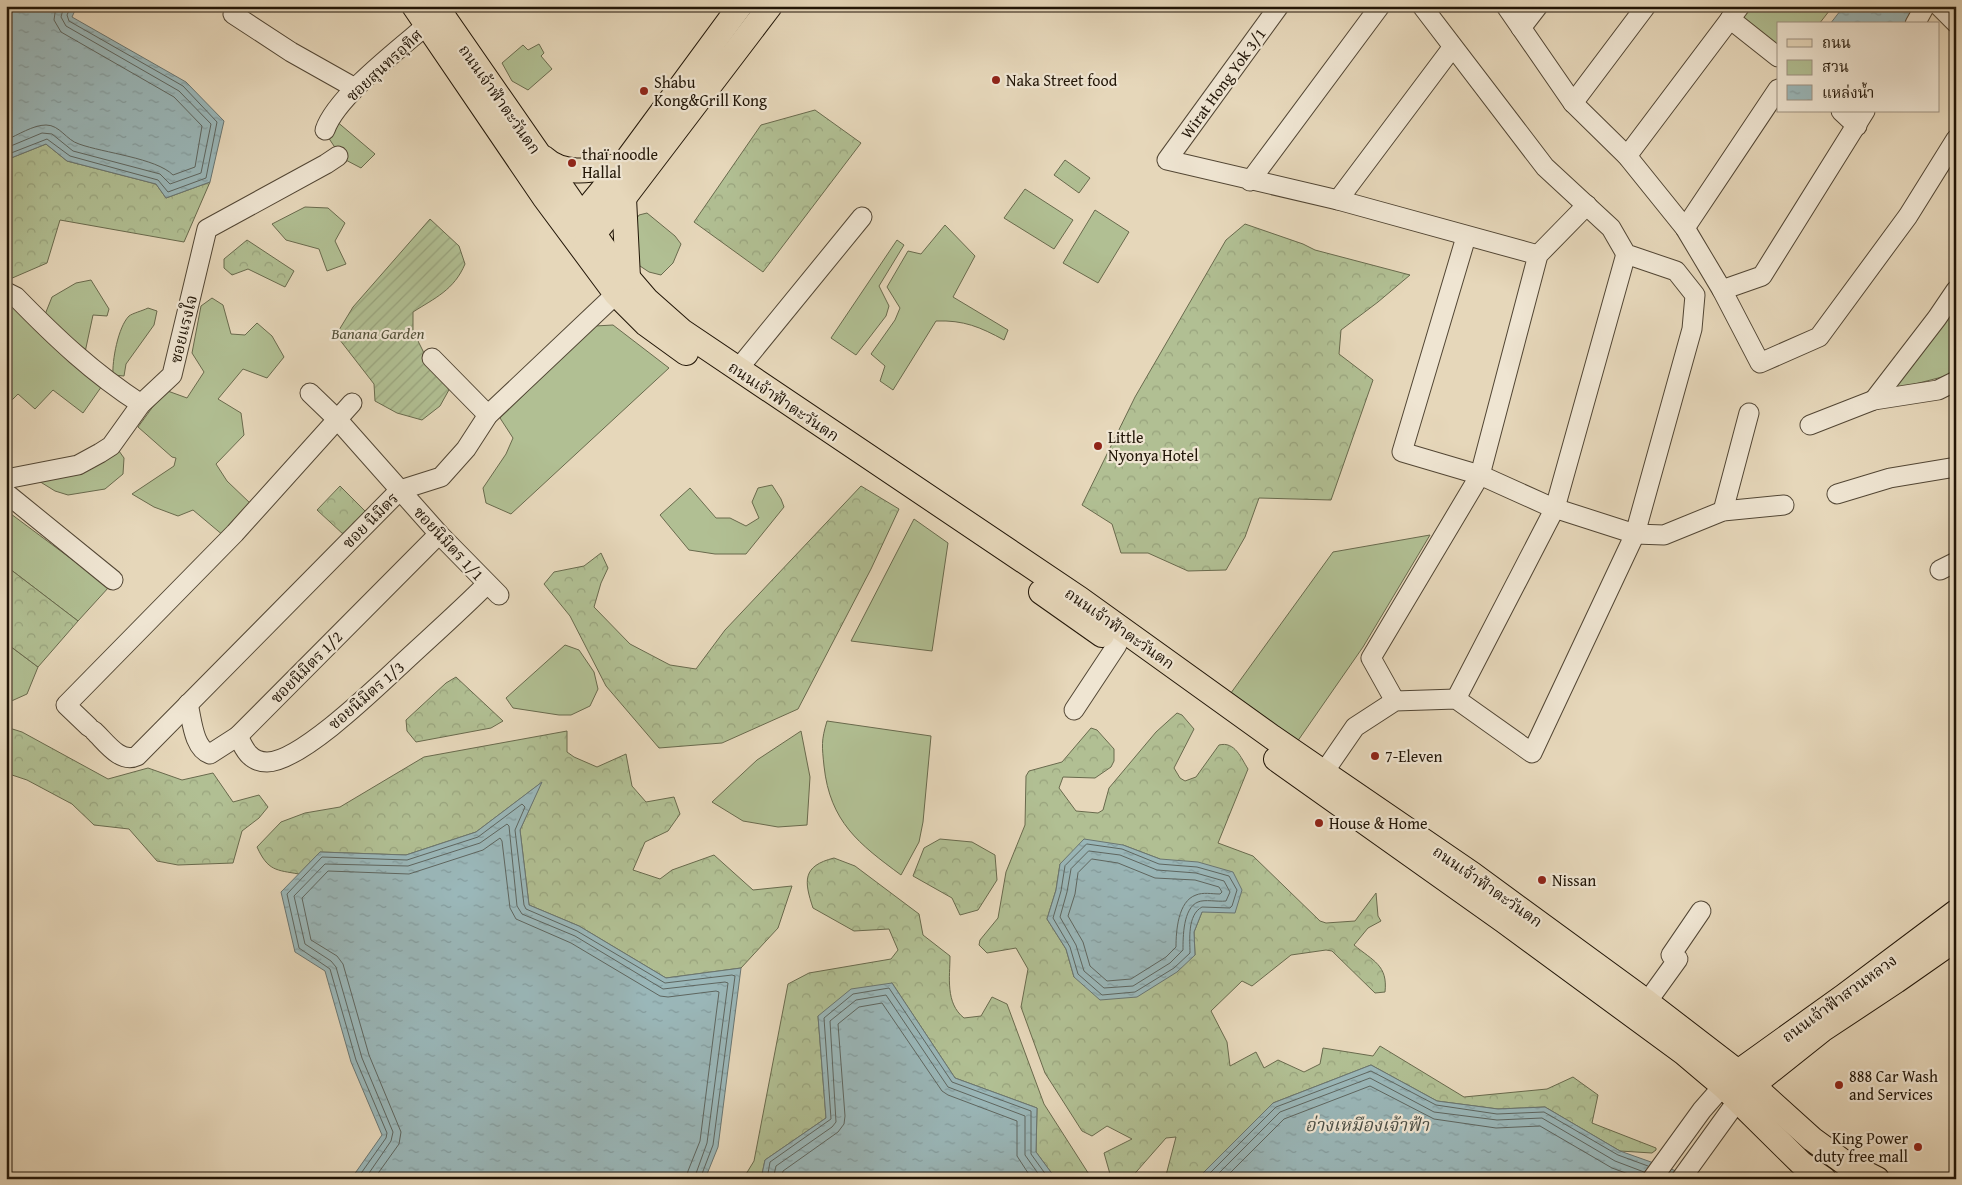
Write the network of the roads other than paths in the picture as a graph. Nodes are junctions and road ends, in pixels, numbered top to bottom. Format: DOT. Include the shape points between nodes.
graph roads {
  1 [pos="740,6"];
  2 [pos="770,6"];
  3 [pos="1279,6"];
  4 [pos="1380,6"];
  5 [pos="1422,6"];
  6 [pos="1506,6"];
  7 [pos="1538,6"];
  8 [pos="1646,6"];
  9 [pos="1925,6"];
  10 [pos="1938,6"];
  11 [pos="426,12"];
  12 [pos="1735,12"];
  13 [pos="233,14"];
  14 [pos="1916,22"];
  15 [pos="1956,22"];
  16 [pos="1521,28"];
  17 [pos="1452,48"];
  18 [pos="1777,56"];
  19 [pos="355,88"];
  20 [pos="1777,90"];
  21 [pos="1573,103"];
  22 [pos="1844,112"];
  23 [pos="1861,118"];
  24 [pos="325,130"];
  25 [pos="1956,139"];
  26 [pos="537,152"];
  27 [pos="338,156"];
  28 [pos="1627,156"];
  29 [pos="623,165"];
  30 [pos="1250,181"];
  31 [pos="624,198"];
  32 [pos="1338,200"];
  33 [pos="1587,205"];
  34 [pos="862,217"];
  35 [pos="1685,228"];
  36 [pos="582,232"];
  37 [pos="1466,237"];
  38 [pos="1626,254"];
  39 [pos="1538,255"];
  40 [pos="622,286"];
  41 [pos="1722,290"];
  42 [pos="1956,290"];
  43 [pos="6,292"];
  44 [pos="432,358"];
  45 [pos="738,369"];
  46 [pos="1956,381"];
  47 [pos="310,393"];
  48 [pos="1874,400"];
  49 [pos="352,403"];
  50 [pos="141,404"];
  51 [pos="1749,413"];
  52 [pos="488,415"];
  53 [pos="337,419"];
  54 [pos="1810,426"];
  55 [pos="1956,467"];
  56 [pos="1480,475"];
  57 [pos="6,479"];
  58 [pos="400,490"];
  59 [pos="6,493"];
  60 [pos="1837,494"];
  61 [pos="1784,505"];
  62 [pos="1555,508"];
  63 [pos="1723,511"];
  64 [pos="439,534"];
  65 [pos="1634,534"];
  66 [pos="113,580"];
  67 [pos="493,590"];
  68 [pos="1116,645"];
  69 [pos="1456,699"];
  70 [pos="1395,701"];
  71 [pos="188,704"];
  72 [pos="1074,710"];
  73 [pos="238,736"];
  74 [pos="1324,772"];
  75 [pos="1701,912"];
  76 [pos="1956,912"];
  77 [pos="1956,939"];
  78 [pos="1647,1002"];
  79 [pos="1738,1086"];
  80 [pos="1652,1179"];
  81 [pos="1681,1179"];
  82 [pos="1824,1179"];
  83 [pos="1877,1179"];
  1 -- 29 [label="main road"];
  2 -- 31 [label="main road"];
  3 -- 30 [label="street, Wirat Hong Yok 3/1" via="1167,160"];
  4 -- 30 [label="street"];
  5 -- 17 [label="street"];
  6 -- 16 [label="street"];
  7 -- 16 [label="street"];
  8 -- 21 [label="street"];
  9 -- 14 [label="street"];
  10 -- 15 [label="street"];
  11 -- 19 [label="street, ซอยสุนทรอุทิศ"];
  11 -- 26 [label="main road, ถนนเจ้าฟ้าตะวันตก"];
  11 -- 36 [label="main road, ถนนเจ้าฟ้าตะวันตก" via="544,198"];
  12 -- 18 [label="street"];
  12 -- 28 [label="street"];
  13 -- 19 [label="street"];
  16 -- 21 [label="street"];
  17 -- 32 [label="street"];
  17 -- 33 [label="street" via="1545,167"];
  19 -- 24 [label="street, ซอยสุนทรอุทิศ" via="327,122"];
  20 -- 35 [label="street"];
  21 -- 28 [label="street"];
  22 -- 23 [label="street"];
  23 -- 41 [label="street" via="1762,276"];
  25 -- 41 [label="street" via="1908,216 1819,337 1760,363"];
  26 -- 29 [label="main road" via="550,164 566,170 596,170"];
  26 -- 36 [label="main road, ถนนเจ้าฟ้าตะวันตก"];
  27 -- 50 [label="street, ซอยแรงใจ" via="207,230 172,375"];
  28 -- 35 [label="street"];
  29 -- 36 [label="main road"];
  30 -- 32 [label="street"];
  31 -- 36 [label="main road"];
  31 -- 40 [label="main road"];
  32 -- 37 [label="street"];
  33 -- 38 [label="street" via="1611,228"];
  33 -- 39 [label="street"];
  34 -- 45 [label="street"];
  35 -- 41 [label="street"];
  36 -- 40 [label="main road, ถนนเจ้าฟ้าตะวันตก" via="610,257"];
  37 -- 39 [label="street"];
  37 -- 56 [label="street" via="1402,452"];
  38 -- 62 [label="street"];
  38 -- 65 [label="street" via="1676,271 1695,295 1692,329"];
  39 -- 56 [label="street"];
  40 -- 45 [label="main road, ถนนเจ้าฟ้าตะวันตก" via="647,300 677,327"];
  40 -- 52 [label="street, ซอย นิมิตร"];
  40 -- 68 [label="main road, ถนนเจ้าฟ้าตะวันตก" via="646,324 677,347 960,536"];
  42 -- 48 [label="street"];
  43 -- 50 [label="street" via="16,297 77,357"];
  44 -- 52 [label="street"];
  45 -- 74 [label="main road, ถนนเจ้าฟ้าตะวันตก" via="1080,599"];
  46 -- 48 [label="street" via="1938,390"];
  47 -- 53 [label="street, ซอยนิมิตร 1/1"];
  48 -- 54 [label="street"];
  49 -- 53 [label="street"];
  50 -- 57 [label="street, ซอยแรงใจ" via="111,446 100,453 78,465"];
  51 -- 63 [label="street"];
  52 -- 58 [label="street, ซอย นิมิตร" via="466,449 441,477"];
  53 -- 58 [label="street, ซอยนิมิตร 1/1"];
  53 -- 71 [label="street, ซอย นิมิตร" via="235,532 66,705 117,753 130,759"];
  55 -- 60 [label="street" via="1890,478"];
  56 -- 62 [label="street"];
  56 -- 70 [label="street" via="1371,658"];
  58 -- 64 [label="street, ซอยนิมิตร 1/1"];
  58 -- 71 [label="street, ซอย นิมิตร"];
  59 -- 66 [label="street"];
  61 -- 63 [label="street"];
  62 -- 65 [label="street"];
  62 -- 69 [label="street"];
  63 -- 65 [label="street" via="1664,535"];
  64 -- 67 [label="street, ซอยนิมิตร 1/1"];
  64 -- 73 [label="street, ซอยนิมิตร 1/2"];
  65 -- 69 [label="street" via="1532,753"];
  67 -- 73 [label="street, ซอยนิมิตร 1/3" via="349,713 304,747 267,762 247,754"];
  68 -- 72 [label="street"];
  68 -- 79 [label="main road, ถนนเจ้าฟ้าตะวันตก" via="1684,1053"];
  69 -- 70 [label="street"];
  70 -- 74 [label="street" via="1355,727"];
  71 -- 73 [label="street, ซอยนิมิตร 1/2" via="199,746 204,752 210,754"];
  74 -- 78 [label="main road, ถนนเจ้าฟ้าตะวันตก" via="1472,874"];
  75 -- 78 [label="street" via="1671,955 1678,959"];
  76 -- 79 [label="main road, ถนนเจ้าฟ้าสวนหลวง" via="1844,996"];
  77 -- 79 [label="main road, ถนนเจ้าฟ้าสวนหลวง"];
  78 -- 79 [label="main road, ถนนเจ้าฟ้าตะวันตก"];
  79 -- 80 [label="street" via="1702,1110"];
  79 -- 81 [label="street"];
  79 -- 82 [label="main road, ถนนเจ้าฟ้าตะวันตก" via="1801,1162"];
  79 -- 83 [label="main road, ถนนเจ้าฟ้าตะวันตก" via="1845,1163"];
}
